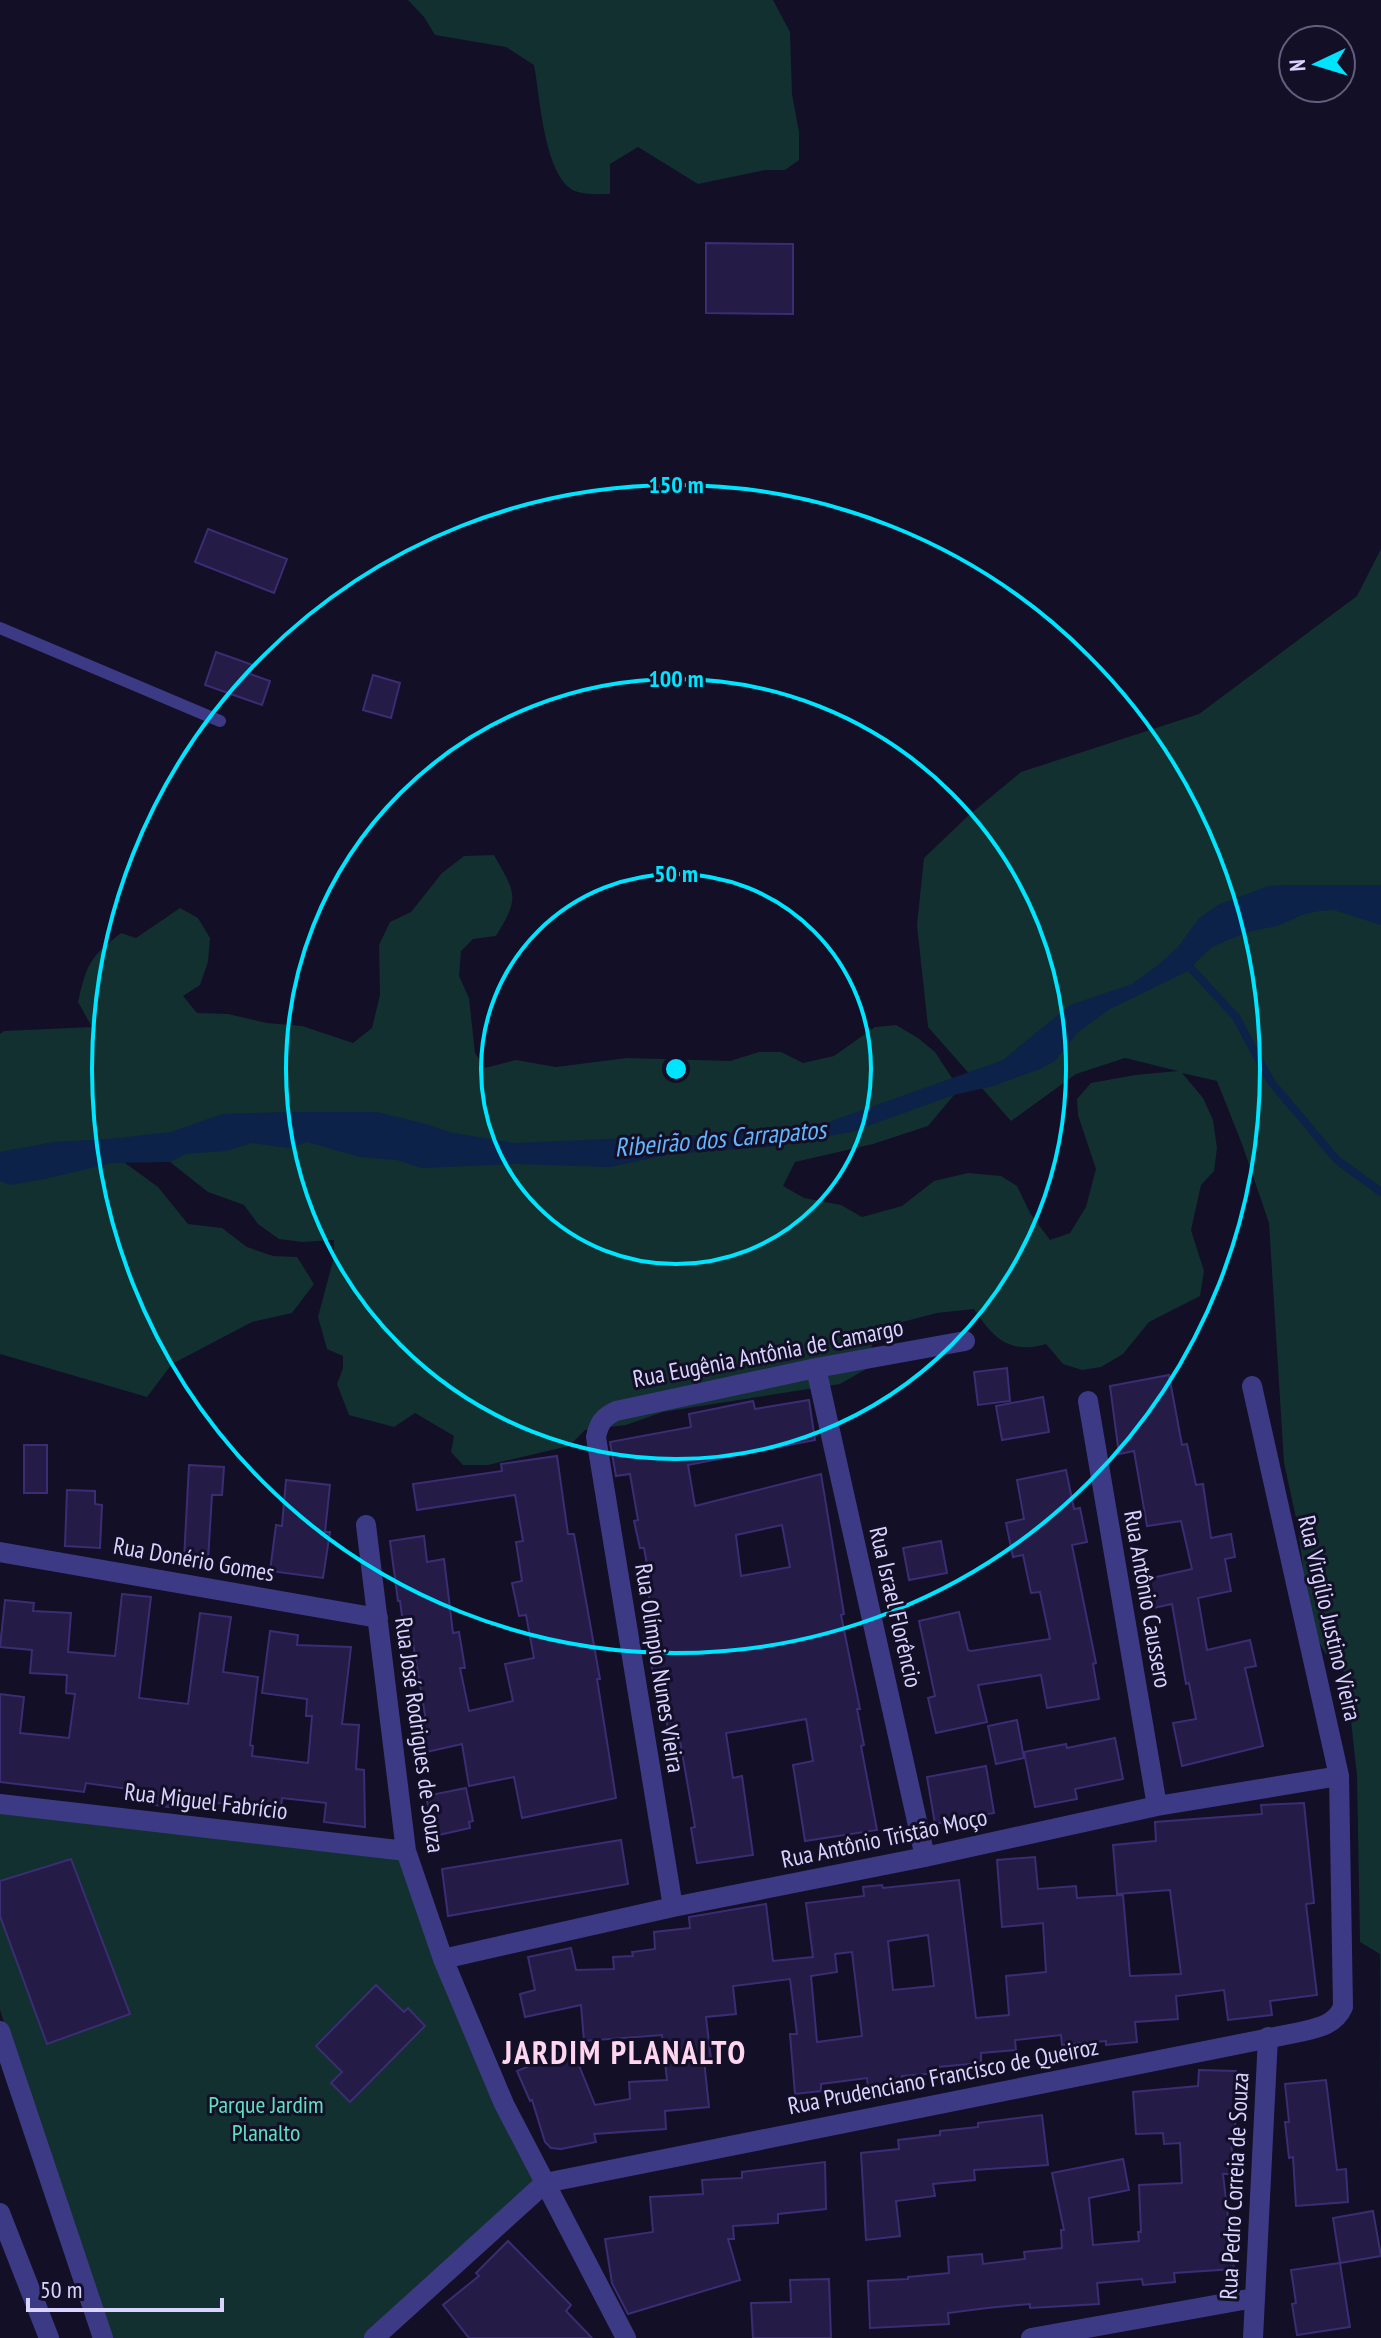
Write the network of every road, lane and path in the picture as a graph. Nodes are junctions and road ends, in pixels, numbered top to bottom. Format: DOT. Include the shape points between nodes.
graph roads {
  1 [pos="0,628"];
  2 [pos="220,721"];
  3 [pos="965,1341"];
  4 [pos="816,1368"];
  5 [pos="1252,1386"];
  6 [pos="1088,1401"];
  7 [pos="596,1437"];
  8 [pos="366,1525"];
  9 [pos="0,1552"];
  10 [pos="378,1618"];
  11 [pos="1339,1776"];
  12 [pos="0,1804"];
  13 [pos="1157,1806"];
  14 [pos="406,1851"];
  15 [pos="925,1857"];
  16 [pos="673,1907"];
  17 [pos="443,1959"];
  18 [pos="1343,2007"];
  19 [pos="0,2031"];
  20 [pos="1268,2037"];
  21 [pos="545,2183"];
  22 [pos="0,2213"];
  23 [pos="1254,2298"];
  24 [pos="49,2338"];
  25 [pos="103,2338"];
  26 [pos="374,2338"];
  27 [pos="626,2338"];
  28 [pos="1031,2338"];
  29 [pos="1253,2338"];
  1 -- 2 [label="lane"];
  3 -- 4 [label="street, Rua Eugênia Antônia de Camargo"];
  4 -- 7 [label="street, Rua Eugênia Antônia de Camargo" via="616,1411 605,1416"];
  4 -- 15 [label="street, Rua Israel Florêncio"];
  5 -- 11 [label="street, Rua Virgílio Justino Vieira"];
  6 -- 13 [label="street, Rua Antônio Caussero"];
  7 -- 16 [label="street, Rua Olímpio Nunes Vieira"];
  8 -- 10 [label="street, Rua José Rodrigues de Souza"];
  9 -- 10 [label="street, Rua Donério Gomes"];
  10 -- 14 [label="street, Rua José Rodrigues de Souza"];
  11 -- 13 [label="street, Rua Antônio Tristão Moço"];
  11 -- 18 [label="street, Rua Virgílio Justino Vieira"];
  12 -- 14 [label="street, Rua Miguel Fabrício"];
  13 -- 15 [label="street, Rua Antônio Tristão Moço"];
  14 -- 17 [label="street, Rua José Rodrigues de Souza"];
  15 -- 16 [label="street, Rua Antônio Tristão Moço"];
  16 -- 17 [label="street, Rua Antônio Tristão Moço"];
  17 -- 21 [label="street, Rua José Rodrigues de Souza" via="504,2104"];
  18 -- 20 [label="street, Rua Prudenciano Francisco de Queiroz" via="1338,2018 1315,2029"];
  19 -- 25 [label="street"];
  20 -- 21 [label="street, Rua Prudenciano Francisco de Queiroz"];
  20 -- 23 [label="street, Rua Pedro Correia de Souza"];
  21 -- 26 [label="street"];
  21 -- 27 [label="street, Rua José Rodrigues de Souza"];
  22 -- 24 [label="street"];
  23 -- 28 [label="street"];
  23 -- 29 [label="street, Rua Pedro Correia de Souza"];
}
